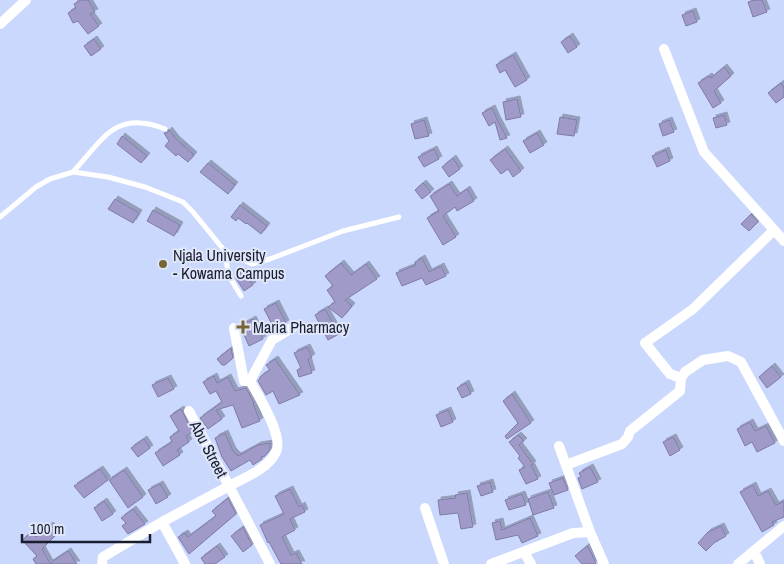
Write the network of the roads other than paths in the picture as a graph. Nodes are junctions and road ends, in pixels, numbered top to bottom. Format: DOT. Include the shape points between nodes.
graph roads {
  1 [pos="26,0"];
  2 [pos="0,24"];
  3 [pos="664,49"];
  4 [pos="165,129"];
  5 [pos="73,172"];
  6 [pos="0,217"];
  7 [pos="400,217"];
  8 [pos="774,230"];
  9 [pos="784,241"];
  10 [pos="224,250"];
  11 [pos="241,296"];
  12 [pos="295,326"];
  13 [pos="234,328"];
  14 [pos="681,378"];
  15 [pos="247,381"];
  16 [pos="189,411"];
  17 [pos="784,441"];
  18 [pos="559,446"];
  19 [pos="566,465"];
  20 [pos="229,486"];
  21 [pos="426,508"];
  22 [pos="162,522"];
  23 [pos="784,526"];
  24 [pos="590,532"];
  25 [pos="754,551"];
  26 [pos="524,552"];
  27 [pos="102,564"];
  28 [pos="185,564"];
  29 [pos="270,564"];
  30 [pos="444,564"];
  31 [pos="491,564"];
  32 [pos="531,564"];
  33 [pos="604,564"];
  34 [pos="738,564"];
  35 [pos="760,564"];
  1 -- 2 [label="street"];
  3 -- 8 [label="street" via="704,152"];
  4 -- 5 [label="lane" via="151,123 119,125"];
  5 -- 6 [label="lane" via="36,186"];
  5 -- 10 [label="lane" via="108,177 174,197 193,212"];
  7 -- 10 [label="lane" via="343,231 252,264"];
  8 -- 9 [label="street"];
  8 -- 14 [label="street" via="693,309 645,343 670,374"];
  10 -- 11 [label="lane" via="230,276"];
  12 -- 15 [label="street" via="272,340"];
  13 -- 15 [label="street"];
  14 -- 17 [label="street" via="703,360 728,356 741,362"];
  14 -- 19 [label="street" via="680,391 630,431 622,444"];
  15 -- 20 [label="street" via="266,408 277,438 277,451 260,469"];
  16 -- 20 [label="street, Abu Street"];
  18 -- 19 [label="street"];
  19 -- 24 [label="street"];
  20 -- 22 [label="street, Abu Street"];
  20 -- 29 [label="street"];
  21 -- 30 [label="street"];
  22 -- 27 [label="street, Abu Street" via="103,557"];
  22 -- 28 [label="street"];
  23 -- 25 [label="street"];
  24 -- 26 [label="street" via="573,533"];
  24 -- 33 [label="street"];
  25 -- 34 [label="street"];
  25 -- 35 [label="street"];
  26 -- 31 [label="street"];
  26 -- 32 [label="street"];
}
